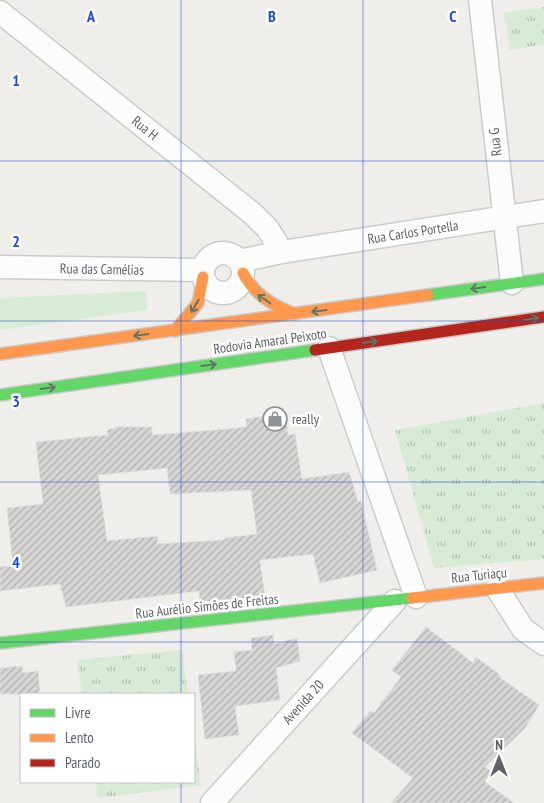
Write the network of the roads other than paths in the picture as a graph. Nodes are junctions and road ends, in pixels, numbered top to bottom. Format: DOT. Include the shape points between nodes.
graph roads {
  1 [pos="480,0"];
  2 [pos="0,12"];
  3 [pos="544,211"];
  4 [pos="503,218"];
  5 [pos="282,252"];
  6 [pos="0,267"];
  7 [pos="240,267"];
  8 [pos="203,273"];
  9 [pos="544,279"];
  10 [pos="512,283"];
  11 [pos="295,314"];
  12 [pos="544,317"];
  13 [pos="175,331"];
  14 [pos="329,348"];
  15 [pos="0,354"];
  16 [pos="0,396"];
  17 [pos="544,583"];
  18 [pos="497,588"];
  19 [pos="406,599"];
  20 [pos="0,643"];
  21 [pos="544,644"];
  22 [pos="212,803"];
  1 -- 4 [label="street, Rua G"];
  2 -- 5 [label="street, Rua H" via="253,214 268,229"];
  3 -- 4 [label="street, Rua Carlos Portella"];
  4 -- 5 [label="street, Rua Carlos Portella"];
  4 -- 10 [label="street, Rua G"];
  5 -- 7 [label="street"];
  6 -- 8 [label="street, Rua das Camélias"];
  7 -- 8 [label="street" via="228,255 215,255 205,264"];
  7 -- 8 [label="street" via="238,285 228,292 215,292 205,283"];
  11 -- 7 [label="main road, one-way" via="258,296 248,285"];
  8 -- 13 [label="main road, one-way" via="198,303"];
  9 -- 10 [label="main road, Rodovia Amaral Peixoto"];
  10 -- 11 [label="main road, Rodovia Amaral Peixoto, one-way"];
  11 -- 13 [label="main road, Rodovia Amaral Peixoto"];
  14 -- 12 [label="main road, Rodovia Amaral Peixoto, one-way"];
  13 -- 15 [label="main road, Rodovia Amaral Peixoto, one-way"];
  16 -- 14 [label="main road, Rodovia Amaral Peixoto, one-way"];
  14 -- 19 [label="street"];
  17 -- 18 [label="main road, Rua Turiaçu"];
  18 -- 19 [label="main road, Rua Turiaçu"];
  18 -- 21 [label="street" via="523,628"];
  19 -- 20 [label="main road, Rua Aurélio Simões de Freitas"];
  19 -- 22 [label="street, Avenida 20"];
}
